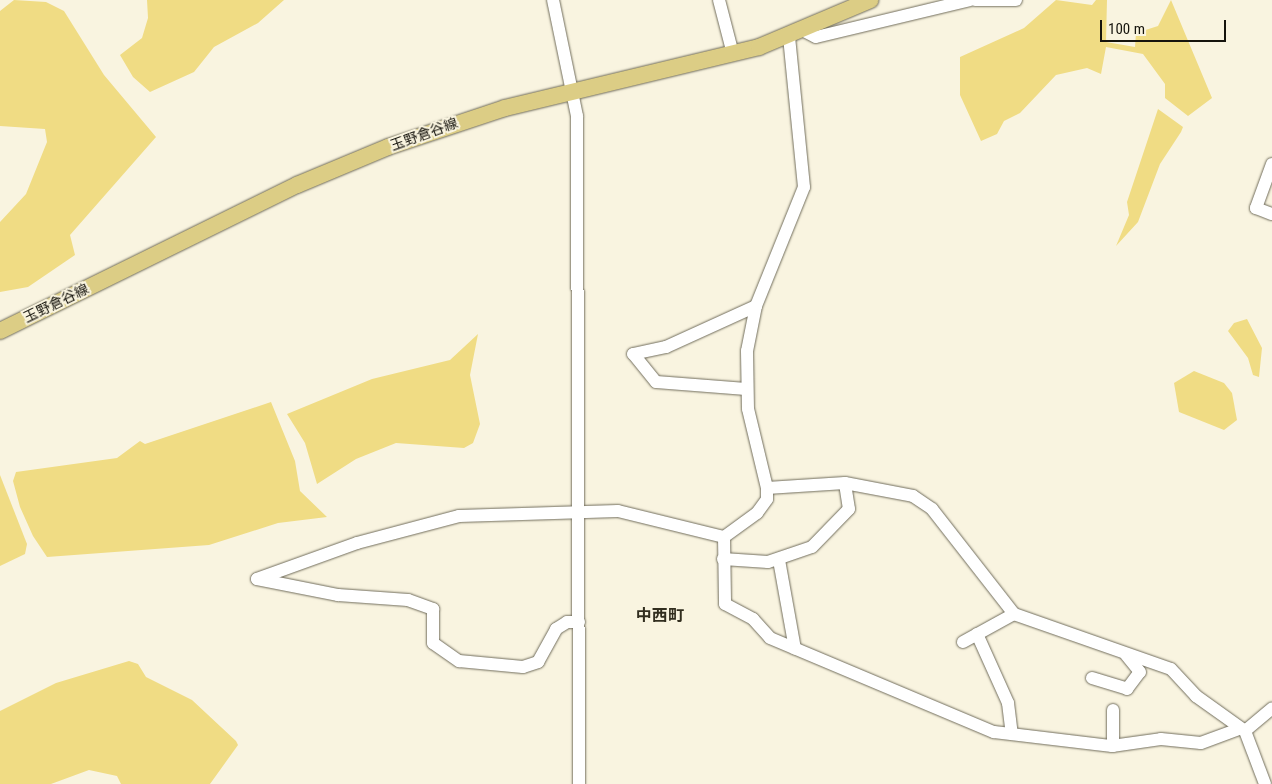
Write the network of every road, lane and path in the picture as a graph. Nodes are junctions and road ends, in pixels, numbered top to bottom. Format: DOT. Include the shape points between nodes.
graph roads {
  1 [pos="553,0"];
  2 [pos="719,0"];
  3 [pos="870,0"];
  4 [pos="970,0"];
  5 [pos="975,0"];
  6 [pos="1016,0"];
  7 [pos="797,34"];
  8 [pos="733,54"];
  9 [pos="572,92"];
  10 [pos="1272,164"];
  11 [pos="1272,214"];
  12 [pos="756,306"];
  13 [pos="0,331"];
  14 [pos="746,389"];
  15 [pos="845,483"];
  16 [pos="767,488"];
  17 [pos="579,512"];
  18 [pos="724,537"];
  19 [pos="724,560"];
  20 [pos="779,560"];
  21 [pos="1014,614"];
  22 [pos="579,622"];
  23 [pos="977,634"];
  24 [pos="963,642"];
  25 [pos="795,649"];
  26 [pos="1126,654"];
  27 [pos="1092,678"];
  28 [pos="1272,708"];
  29 [pos="1113,710"];
  30 [pos="1242,730"];
  31 [pos="1012,734"];
  32 [pos="1113,746"];
  33 [pos="579,784"];
  34 [pos="1265,784"];
  1 -- 9 [label="street"];
  2 -- 8 [label="street"];
  3 -- 7 [label="main road, 玉野倉谷線"];
  4 -- 7 [label="street" via="816,37"];
  5 -- 6 [label="street"];
  7 -- 8 [label="main road, 玉野倉谷線"];
  7 -- 12 [label="street" via="804,187"];
  8 -- 9 [label="main road, 玉野倉谷線"];
  9 -- 13 [label="main road, 玉野倉谷線" via="461,120 335,167"];
  9 -- 17 [label="street" via="578,154"];
  10 -- 11 [label="street" via="1256,208"];
  12 -- 14 [label="street" via="747,351"];
  12 -- 14 [label="street" via="666,347 633,354 656,382"];
  14 -- 16 [label="street"];
  15 -- 16 [label="street"];
  15 -- 20 [label="street" via="849,509 812,547"];
  15 -- 21 [label="street" via="923,501"];
  16 -- 18 [label="street" via="767,499 757,513"];
  17 -- 18 [label="street" via="618,511 657,517"];
  17 -- 22 [label="street"];
  17 -- 22 [label="street" via="460,516 357,543 257,579 338,595 408,600 433,610 434,643 459,661 523,667 538,662 556,628 567,622"];
  18 -- 19 [label="street"];
  19 -- 20 [label="street"];
  19 -- 25 [label="street" via="725,604 753,619 770,638"];
  20 -- 25 [label="street"];
  21 -- 23 [label="street"];
  21 -- 26 [label="street"];
  22 -- 33 [label="street"];
  23 -- 24 [label="street"];
  23 -- 31 [label="street" via="1008,703"];
  25 -- 31 [label="street" via="994,732"];
  26 -- 27 [label="street" via="1140,672 1126,689"];
  26 -- 30 [label="street" via="1171,669 1196,696"];
  28 -- 30 [label="street"];
  29 -- 32 [label="street"];
  30 -- 32 [label="street" via="1201,743 1161,739"];
  30 -- 34 [label="street"];
  31 -- 32 [label="street"];
}
